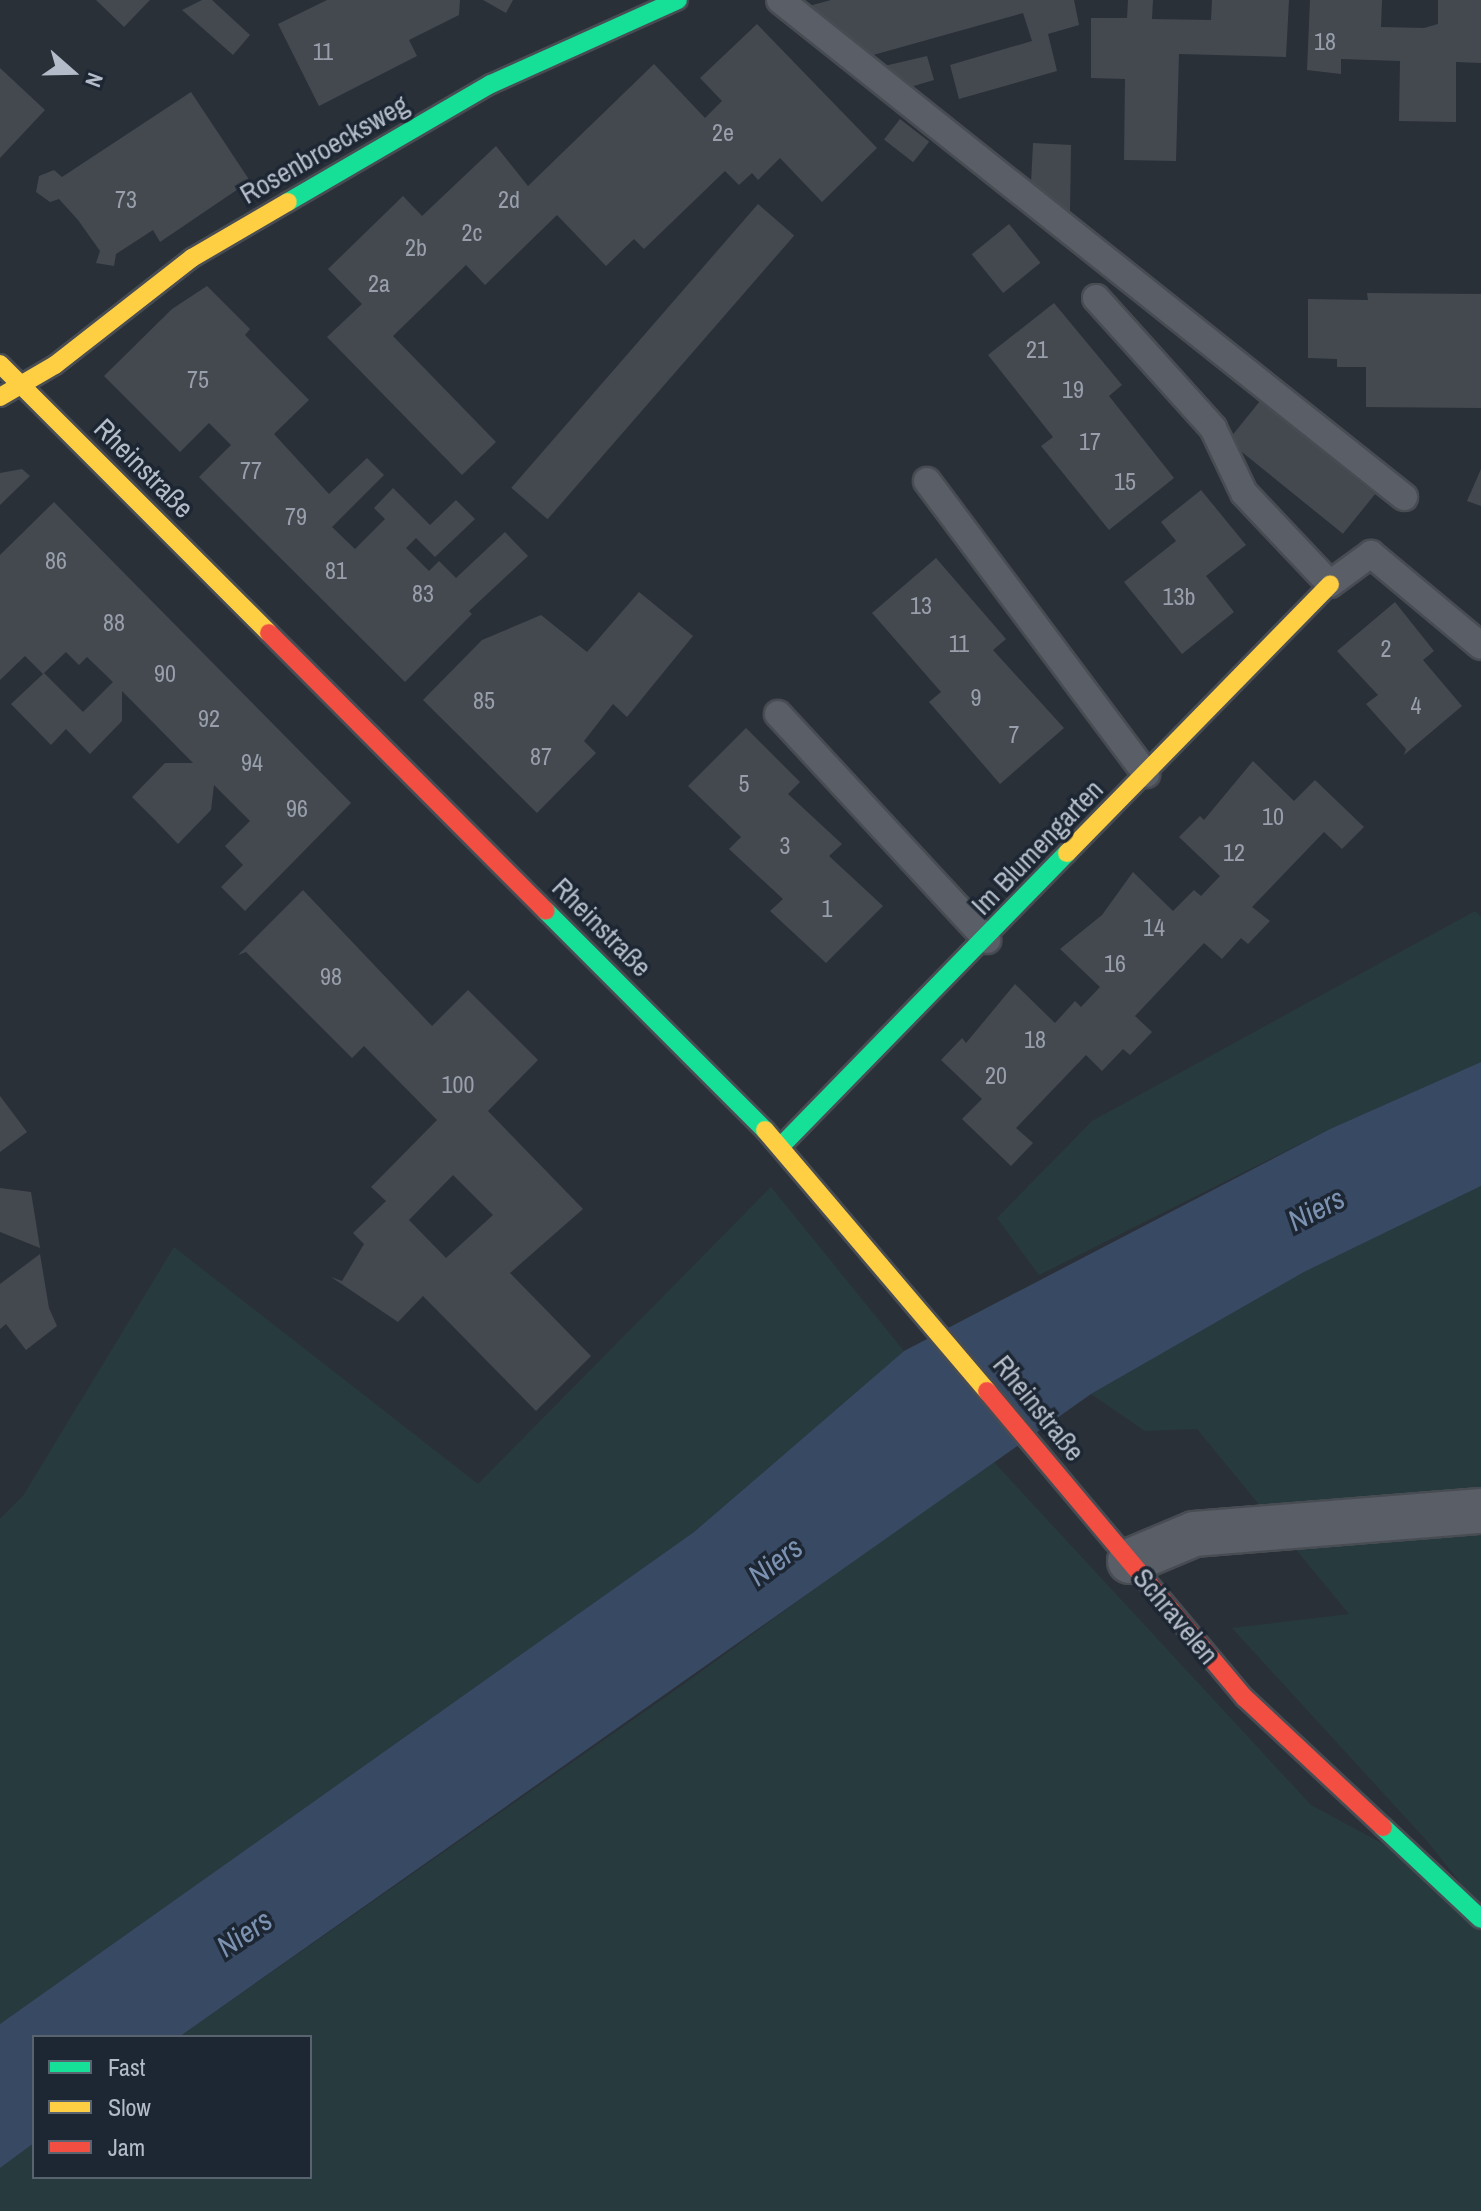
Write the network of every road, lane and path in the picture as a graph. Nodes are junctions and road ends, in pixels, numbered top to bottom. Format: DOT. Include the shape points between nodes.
graph roads {
  1 [pos="678,0"];
  2 [pos="780,0"];
  3 [pos="1096,298"];
  4 [pos="0,364"];
  5 [pos="21,384"];
  6 [pos="0,397"];
  7 [pos="927,481"];
  8 [pos="1404,497"];
  9 [pos="1330,584"];
  10 [pos="1481,646"];
  11 [pos="778,714"];
  12 [pos="1146,774"];
  13 [pos="987,940"];
  14 [pos="781,1146"];
  15 [pos="1481,1511"];
  16 [pos="1130,1561"];
  17 [pos="1481,1919"];
  1 -- 5 [label="main road, Rosenbroecksweg" via="491,84 192,258 55,365"];
  2 -- 8 [label="lane"];
  3 -- 9 [label="lane" via="1213,428 1244,493"];
  4 -- 5 [label="main road, Rheinstraße"];
  5 -- 6 [label="main road, Rosenbroecksweg"];
  5 -- 14 [label="main road, Rheinstraße"];
  7 -- 12 [label="lane"];
  9 -- 10 [label="lane" via="1371,554"];
  9 -- 12 [label="main road, Im Blumengarten"];
  11 -- 13 [label="lane"];
  12 -- 13 [label="main road, Im Blumengarten"];
  13 -- 14 [label="main road, Im Blumengarten"];
  14 -- 16 [label="main road, Rheinstraße"];
  15 -- 16 [label="street, Schravelen" via="1194,1534"];
  16 -- 17 [label="main road, Schravelen" via="1245,1698"];
}
